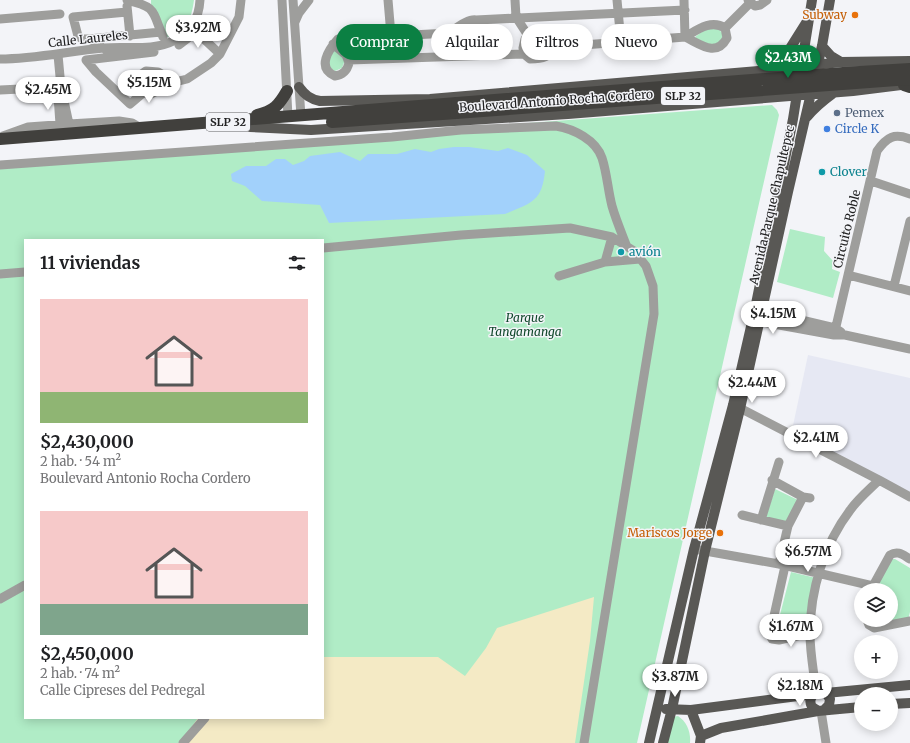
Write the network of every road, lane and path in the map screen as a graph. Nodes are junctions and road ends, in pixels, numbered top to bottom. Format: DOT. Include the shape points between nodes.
graph roads {
  1 [pos="126,0"];
  2 [pos="200,0"];
  3 [pos="241,0"];
  4 [pos="282,0"];
  5 [pos="293,0"];
  6 [pos="308,0"];
  7 [pos="388,0"];
  8 [pos="515,0"];
  9 [pos="618,0"];
  10 [pos="684,0"];
  11 [pos="767,0"];
  12 [pos="812,0"];
  13 [pos="830,0"];
  14 [pos="749,1"];
  15 [pos="685,10"];
  16 [pos="127,12"];
  17 [pos="618,12"];
  18 [pos="60,14"];
  19 [pos="810,16"];
  20 [pos="516,17"];
  21 [pos="0,19"];
  22 [pos="476,20"];
  23 [pos="295,22"];
  24 [pos="390,24"];
  25 [pos="464,24"];
  26 [pos="483,24"];
  27 [pos="521,24"];
  28 [pos="619,24"];
  29 [pos="725,28"];
  30 [pos="193,30"];
  31 [pos="161,32"];
  32 [pos="130,36"];
  33 [pos="685,37"];
  34 [pos="672,38"];
  35 [pos="89,39"];
  36 [pos="336,42"];
  37 [pos="334,44"];
  38 [pos="822,46"];
  39 [pos="165,47"];
  40 [pos="103,48"];
  41 [pos="58,54"];
  42 [pos="220,54"];
  43 [pos="521,54"];
  44 [pos="114,56"];
  45 [pos="423,57"];
  46 [pos="0,59"];
  47 [pos="296,59"];
  48 [pos="285,60"];
  49 [pos="348,60"];
  50 [pos="910,61"];
  51 [pos="841,62"];
  52 [pos="852,62"];
  53 [pos="818,65"];
  54 [pos="801,66"];
  55 [pos="910,69"];
  56 [pos="770,70"];
  57 [pos="175,82"];
  58 [pos="909,84"];
  59 [pos="61,87"];
  60 [pos="299,87"];
  61 [pos="0,90"];
  62 [pos="287,90"];
  63 [pos="853,90"];
  64 [pos="835,92"];
  65 [pos="143,93"];
  66 [pos="810,94"];
  67 [pos="796,95"];
  68 [pos="767,98"];
  69 [pos="430,99"];
  70 [pos="393,108"];
  71 [pos="456,108"];
  72 [pos="301,116"];
  73 [pos="288,117"];
  74 [pos="805,121"];
  75 [pos="231,122"];
  76 [pos="64,124"];
  77 [pos="250,127"];
  78 [pos="142,129"];
  79 [pos="0,138"];
  80 [pos="910,139"];
  81 [pos="0,146"];
  82 [pos="0,165"];
  83 [pos="871,181"];
  84 [pos="910,194"];
  85 [pos="910,221"];
  86 [pos="612,237"];
  87 [pos="627,247"];
  88 [pos="324,248"];
  89 [pos="640,258"];
  90 [pos="605,262"];
  91 [pos="24,272"];
  92 [pos="0,274"];
  93 [pos="848,275"];
  94 [pos="560,276"];
  95 [pos="894,286"];
  96 [pos="910,290"];
  97 [pos="758,310"];
  98 [pos="756,321"];
  99 [pos="835,332"];
  100 [pos="910,349"];
  101 [pos="736,407"];
  102 [pos="779,462"];
  103 [pos="772,480"];
  104 [pos="879,480"];
  105 [pos="910,498"];
  106 [pos="742,515"];
  107 [pos="761,520"];
  108 [pos="788,526"];
  109 [pos="694,549"];
  110 [pos="705,551"];
  111 [pos="910,559"];
  112 [pos="782,565"];
  113 [pos="819,573"];
  114 [pos="855,583"];
  115 [pos="876,583"];
  116 [pos="24,586"];
  117 [pos="0,599"];
  118 [pos="910,621"];
  119 [pos="898,623"];
  120 [pos="810,633"];
  121 [pos="910,685"];
  122 [pos="818,693"];
  123 [pos="910,703"];
  124 [pos="898,704"];
  125 [pos="658,708"];
  126 [pos="854,708"];
  127 [pos="672,709"];
  128 [pos="691,710"];
  129 [pos="821,711"];
  130 [pos="204,719"];
  131 [pos="700,740"];
  132 [pos="183,743"];
  133 [pos="584,743"];
  134 [pos="649,743"];
  135 [pos="663,743"];
  136 [pos="826,743"];
  1 -- 16 [label="street"];
  1 -- 31 [label="street" via="148,7 155,16"];
  2 -- 30 [label="street"];
  3 -- 42 [label="street" via="240,17"];
  4 -- 48 [label="street"];
  5 -- 23 [label="street"];
  6 -- 23 [label="street"];
  7 -- 24 [label="street"];
  8 -- 20 [label="street"];
  9 -- 17 [label="street"];
  10 -- 15 [label="street"];
  11 -- 14 [label="street" via="755,6"];
  12 -- 19 [label="main road, Avenida Parque Chapultepec"];
  13 -- 38 [label="main road, Avenida Parque Chapultepec"];
  14 -- 29 [label="street"];
  15 -- 17 [label="street"];
  15 -- 33 [label="street"];
  16 -- 32 [label="street"];
  16 -- 35 [label="street" via="73,17 78,36"];
  17 -- 20 [label="street"];
  17 -- 28 [label="street"];
  18 -- 21 [label="street"];
  19 -- 54 [label="main road, Avenida Parque Chapultepec"];
  19 -- 56 [label="main road" via="789,50"];
  20 -- 22 [label="street"];
  20 -- 27 [label="street"];
  22 -- 25 [label="street"];
  22 -- 26 [label="street"];
  23 -- 47 [label="street"];
  29 -- 33 [label="street" via="712,24"];
  29 -- 33 [label="street" via="727,38 724,44 715,49 705,48"];
  30 -- 39 [label="street, Calle Laureles"];
  30 -- 42 [label="street"];
  31 -- 32 [label="street"];
  31 -- 39 [label="street"];
  32 -- 35 [label="street"];
  33 -- 34 [label="street"];
  35 -- 40 [label="street"];
  36 -- 37 [label="street"];
  37 -- 49 [label="street" via="325,57 329,72 335,76 344,73 348,67"];
  38 -- 51 [label="main road"];
  38 -- 53 [label="main road, Avenida Parque Chapultepec"];
  39 -- 40 [label="street, Calle Laureles"];
  39 -- 44 [label="street"];
  40 -- 41 [label="street, Calle Laureles"];
  40 -- 44 [label="street"];
  41 -- 46 [label="street, Calle Laureles"];
  41 -- 59 [label="street"];
  42 -- 57 [label="street" via="188,79"];
  43 -- 45 [label="street"];
  44 -- 65 [label="street" via="86,60 130,104"];
  47 -- 48 [label="street"];
  47 -- 60 [label="street"];
  48 -- 62 [label="street"];
  50 -- 52 [label="main road, Boulevard Antonio Rocha Cordero"];
  51 -- 52 [label="main road, Boulevard Antonio Rocha Cordero"];
  51 -- 53 [label="main road, Boulevard Antonio Rocha Cordero"];
  52 -- 63 [label="main road" via="827,72 824,81 831,88"];
  53 -- 54 [label="main road, Boulevard Antonio Rocha Cordero"];
  53 -- 66 [label="main road, Avenida Parque Chapultepec"];
  54 -- 56 [label="main road, Boulevard Antonio Rocha Cordero"];
  54 -- 67 [label="main road, Avenida Parque Chapultepec"];
  55 -- 71 [label="highway, SLP 32, bridge" via="819,74"];
  56 -- 68 [label="main road" via="777,84 776,91"];
  56 -- 69 [label="main road, Boulevard Antonio Rocha Cordero"];
  57 -- 65 [label="street" via="151,94"];
  57 -- 65 [label="street" via="158,72 146,71 135,80 136,87"];
  58 -- 63 [label="main road, Boulevard Antonio Rocha Cordero"];
  58 -- 71 [label="highway, SLP 32, bridge"];
  59 -- 61 [label="street"];
  59 -- 76 [label="street" via="58,96"];
  60 -- 69 [label="main road, Boulevard Antonio Rocha Cordero" via="312,100 320,101"];
  60 -- 72 [label="street"];
  62 -- 73 [label="street"];
  62 -- 75 [label="highway" via="278,105 268,112"];
  63 -- 64 [label="main road, Boulevard Antonio Rocha Cordero"];
  64 -- 66 [label="main road, Boulevard Antonio Rocha Cordero"];
  64 -- 74 [label="main road" via="812,110"];
  66 -- 67 [label="main road, Boulevard Antonio Rocha Cordero"];
  66 -- 74 [label="main road, Avenida Parque Chapultepec"];
  67 -- 68 [label="main road, Boulevard Antonio Rocha Cordero"];
  67 -- 97 [label="main road, Avenida Parque Chapultepec"];
  68 -- 77 [label="main road, Boulevard Antonio Rocha Cordero" via="568,114 311,130"];
  69 -- 70 [label="highway"];
  70 -- 71 [label="highway, SLP 32"];
  70 -- 72 [label="highway, SLP 32"];
  71 -- 77 [label="highway, SLP 32"];
  72 -- 73 [label="highway, SLP 32"];
  73 -- 75 [label="highway, SLP 32"];
  74 -- 97 [label="main road, Avenida Parque Chapultepec"];
  75 -- 78 [label="highway, SLP 32"];
  76 -- 78 [label="street" via="119,121 132,123"];
  76 -- 79 [label="street" via="28,127"];
  77 -- 81 [label="highway, SLP 32"];
  78 -- 79 [label="highway, SLP 32"];
  80 -- 83 [label="street, Circuito Roble" via="901,135 884,142 877,151"];
  82 -- 87 [label="street" via="460,130 556,126 570,129 580,135 594,145 602,157 612,208"];
  83 -- 84 [label="street"];
  83 -- 93 [label="street, Circuito Roble"];
  85 -- 95 [label="street"];
  86 -- 87 [label="street"];
  86 -- 88 [label="street" via="570,228"];
  86 -- 90 [label="street"];
  87 -- 89 [label="street"];
  89 -- 90 [label="street"];
  89 -- 133 [label="street" via="646,266 653,286 654,314"];
  90 -- 94 [label="street"];
  91 -- 92 [label="street"];
  93 -- 95 [label="street"];
  93 -- 99 [label="street, Circuito Roble"];
  95 -- 96 [label="street"];
  97 -- 98 [label="main road, Avenida Parque Chapultepec"];
  97 -- 99 [label="street"];
  98 -- 99 [label="street"];
  98 -- 101 [label="main road, Avenida Parque Chapultepec"];
  99 -- 100 [label="street"];
  101 -- 104 [label="street"];
  101 -- 109 [label="main road, Avenida Parque Chapultepec"];
  101 -- 110 [label="main road, Avenida Parque Chapultepec"];
  102 -- 103 [label="street"];
  103 -- 107 [label="street"];
  103 -- 108 [label="street" via="806,498"];
  104 -- 105 [label="street"];
  104 -- 113 [label="street" via="851,508 832,539"];
  106 -- 107 [label="street"];
  107 -- 108 [label="street"];
  108 -- 112 [label="street"];
  109 -- 110 [label="street"];
  109 -- 125 [label="main road, Avenida Parque Chapultepec"];
  110 -- 112 [label="street"];
  110 -- 127 [label="main road, Avenida Parque Chapultepec"];
  111 -- 115 [label="street" via="895,552 890,555"];
  112 -- 113 [label="street"];
  112 -- 120 [label="street" via="770,634 772,639 779,640"];
  113 -- 114 [label="street"];
  113 -- 120 [label="street" via="811,612"];
  116 -- 117 [label="street"];
  118 -- 119 [label="street"];
  120 -- 122 [label="street"];
  121 -- 122 [label="main road"];
  122 -- 128 [label="main road"];
  122 -- 129 [label="main road" via="811,697 810,704 814,710"];
  122 -- 129 [label="main road" via="830,699 827,708"];
  123 -- 124 [label="main road"];
  125 -- 127 [label="main road"];
  125 -- 134 [label="main road, Avenida Parque Chapultepec"];
  126 -- 129 [label="main road"];
  127 -- 128 [label="main road"];
  127 -- 135 [label="main road, Avenida Parque Chapultepec"];
  128 -- 131 [label="main road"];
  129 -- 131 [label="main road" via="721,728"];
  129 -- 136 [label="street"];
  130 -- 132 [label="street"];
}
